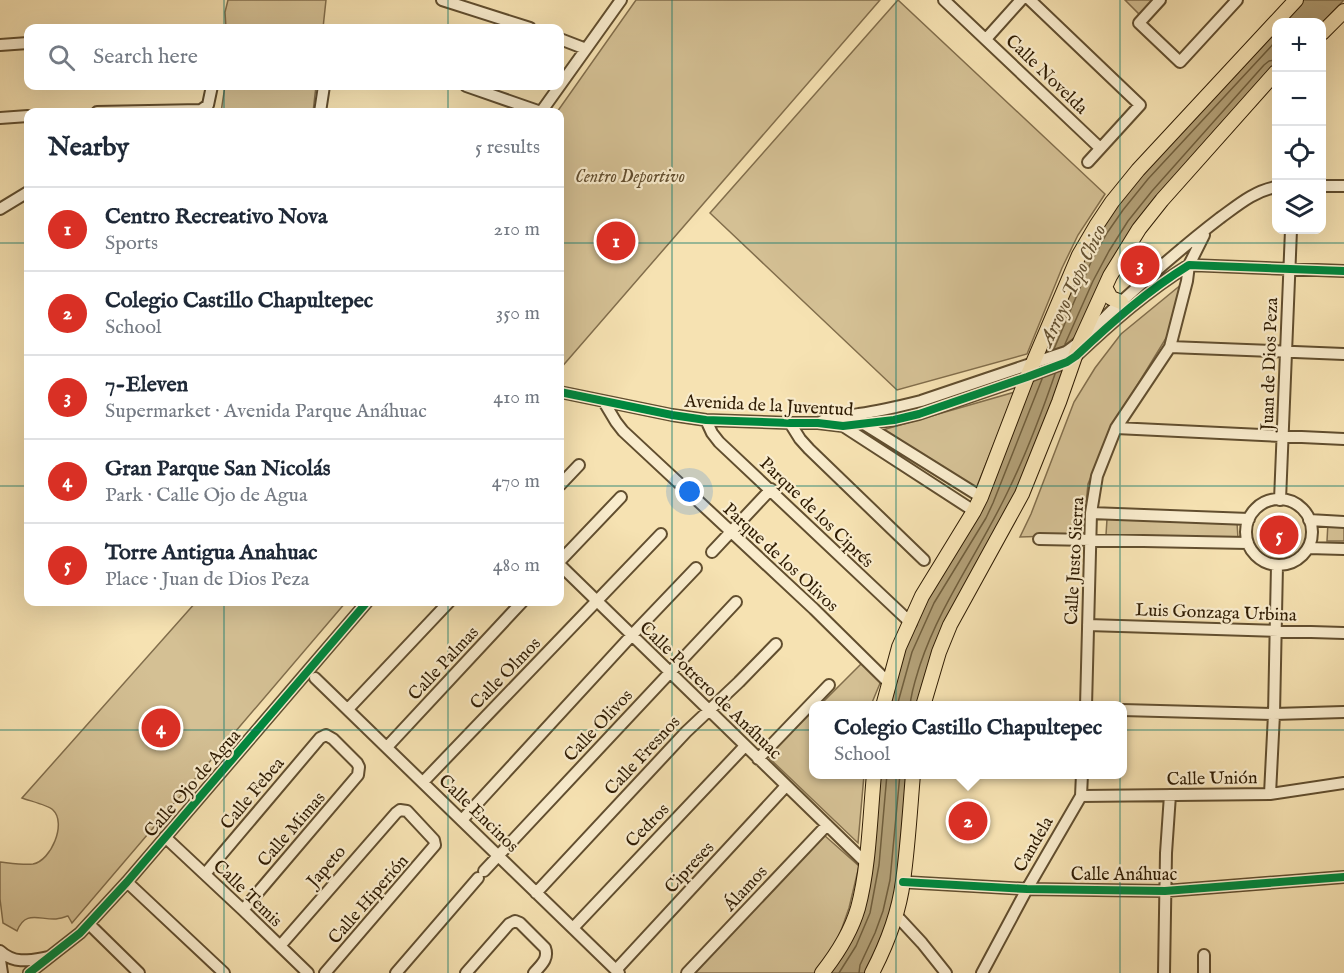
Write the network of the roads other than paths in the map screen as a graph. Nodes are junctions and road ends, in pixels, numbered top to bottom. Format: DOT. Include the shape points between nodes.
graph roads {
  1 [pos="442,0"];
  2 [pos="621,0"];
  3 [pos="944,0"];
  4 [pos="1021,0"];
  5 [pos="1030,0"];
  6 [pos="1160,0"];
  7 [pos="1237,0"];
  8 [pos="1296,0"];
  9 [pos="1344,3"];
  10 [pos="1344,11"];
  11 [pos="1326,18"];
  12 [pos="517,24"];
  13 [pos="1326,29"];
  14 [pos="986,39"];
  15 [pos="564,41"];
  16 [pos="24,43"];
  17 [pos="0,45"];
  18 [pos="586,49"];
  19 [pos="1272,76"];
  20 [pos="564,80"];
  21 [pos="211,90"];
  22 [pos="323,90"];
  23 [pos="478,90"];
  24 [pos="557,90"];
  25 [pos="206,108"];
  26 [pos="321,108"];
  27 [pos="529,108"];
  28 [pos="544,108"];
  29 [pos="24,116"];
  30 [pos="0,118"];
  31 [pos="1100,148"];
  32 [pos="1088,162"];
  33 [pos="1326,186"];
  34 [pos="1344,186"];
  35 [pos="1272,188"];
  36 [pos="24,194"];
  37 [pos="0,209"];
  38 [pos="1206,229"];
  39 [pos="1291,234"];
  40 [pos="1189,266"];
  41 [pos="1289,269"];
  42 [pos="1344,271"];
  43 [pos="1105,287"];
  44 [pos="1121,302"];
  45 [pos="1170,347"];
  46 [pos="1286,352"];
  47 [pos="1072,353"];
  48 [pos="1344,354"];
  49 [pos="1035,369"];
  50 [pos="564,393"];
  51 [pos="604,402"];
  52 [pos="835,417"];
  53 [pos="706,420"];
  54 [pos="790,423"];
  55 [pos="818,423"];
  56 [pos="864,424"];
  57 [pos="843,426"];
  58 [pos="1116,428"];
  59 [pos="1283,436"];
  60 [pos="1344,439"];
  61 [pos="579,465"];
  62 [pos="564,481"];
  63 [pos="771,489"];
  64 [pos="621,496"];
  65 [pos="981,497"];
  66 [pos="1280,500"];
  67 [pos="974,511"];
  68 [pos="1091,513"];
  69 [pos="1249,519"];
  70 [pos="1309,520"];
  71 [pos="1344,522"];
  72 [pos="730,532"];
  73 [pos="661,534"];
  74 [pos="1040,539"];
  75 [pos="1090,541"];
  76 [pos="1248,543"];
  77 [pos="1308,548"];
  78 [pos="1344,549"];
  79 [pos="712,552"];
  80 [pos="564,559"];
  81 [pos="924,560"];
  82 [pos="1277,565"];
  83 [pos="564,567"];
  84 [pos="696,568"];
  85 [pos="596,600"];
  86 [pos="736,602"];
  87 [pos="365,606"];
  88 [pos="445,606"];
  89 [pos="518,606"];
  90 [pos="910,623"];
  91 [pos="1088,625"];
  92 [pos="1276,631"];
  93 [pos="1344,633"];
  94 [pos="632,635"];
  95 [pos="776,644"];
  96 [pos="670,673"];
  97 [pos="315,678"];
  98 [pos="889,683"];
  99 [pos="829,685"];
  100 [pos="814,701"];
  101 [pos="883,701"];
  102 [pos="924,701"];
  103 [pos="1086,701"];
  104 [pos="809,706"];
  105 [pos="348,709"];
  106 [pos="708,710"];
  107 [pos="1127,710"];
  108 [pos="1344,712"];
  109 [pos="1274,714"];
  110 [pos="326,735"];
  111 [pos="745,746"];
  112 [pos="387,747"];
  113 [pos="758,759"];
  114 [pos="874,779"];
  115 [pos="913,779"];
  116 [pos="1083,779"];
  117 [pos="423,782"];
  118 [pos="1344,783"];
  119 [pos="786,786"];
  120 [pos="1270,794"];
  121 [pos="1170,795"];
  122 [pos="1081,796"];
  123 [pos="400,810"];
  124 [pos="462,820"];
  125 [pos="827,825"];
  126 [pos="165,837"];
  127 [pos="499,856"];
  128 [pos="866,863"];
  129 [pos="205,874"];
  130 [pos="1344,877"];
  131 [pos="127,882"];
  132 [pos="903,882"];
  133 [pos="1027,889"];
  134 [pos="1165,891"];
  135 [pos="536,893"];
  136 [pos="243,910"];
  137 [pos="896,915"];
  138 [pos="89,924"];
  139 [pos="573,928"];
  140 [pos="280,946"];
  141 [pos="0,951"];
  142 [pos="1204,955"];
  143 [pos="50,957"];
  144 [pos="0,960"];
  145 [pos="617,971"];
  146 [pos="2,973"];
  147 [pos="29,973"];
  148 [pos="139,973"];
  149 [pos="224,973"];
  150 [pos="308,973"];
  151 [pos="325,973"];
  152 [pos="396,973"];
  153 [pos="466,973"];
  154 [pos="534,973"];
  155 [pos="687,973"];
  156 [pos="822,973"];
  157 [pos="872,973"];
  158 [pos="946,973"];
  159 [pos="982,973"];
  160 [pos="1164,973"];
  161 [pos="1204,973"];
  1 -- 12 [label="street"];
  2 -- 18 [label="street"];
  3 -- 14 [label="street, Calle Novelda"];
  4 -- 14 [label="street"];
  5 -- 31 [label="street" via="1140,105"];
  6 -- 7 [label="street" via="1139,23 1180,62"];
  8 -- 49 [label="main road" via="1112,202 1079,255"];
  9 -- 11 [label="main road"];
  10 -- 13 [label="main road"];
  14 -- 31 [label="street, Calle Novelda"];
  15 -- 18 [label="street"];
  16 -- 17 [label="street"];
  18 -- 20 [label="street"];
  19 -- 43 [label="main road" via="1162,200"];
  21 -- 25 [label="street"];
  22 -- 26 [label="street"];
  23 -- 27 [label="street"];
  24 -- 28 [label="street"];
  29 -- 30 [label="street"];
  31 -- 32 [label="street"];
  33 -- 34 [label="street"];
  35 -- 38 [label="street" via="1242,202"];
  36 -- 37 [label="street"];
  38 -- 40 [label="street, Calle Justo Sierra"];
  38 -- 44 [label="street"];
  39 -- 41 [label="street, Juan de Dios Peza"];
  40 -- 41 [label="street"];
  40 -- 45 [label="street, Calle Justo Sierra"];
  40 -- 47 [label="street"];
  41 -- 42 [label="street"];
  41 -- 46 [label="street, Juan de Dios Peza"];
  43 -- 44 [label="main road" via="1111,298"];
  43 -- 47 [label="main road"];
  44 -- 47 [label="street"];
  45 -- 46 [label="street"];
  45 -- 58 [label="street, Calle Justo Sierra"];
  46 -- 48 [label="street"];
  46 -- 59 [label="street, Juan de Dios Peza"];
  47 -- 49 [label="street, Avenida de la Juventud"];
  47 -- 102 [label="main road" via="1059,402 1022,494 946,634"];
  49 -- 52 [label="street, Avenida de la Juventud" via="898,408"];
  49 -- 56 [label="street, Avenida de la Juventud" via="919,414"];
  49 -- 65 [label="main road"];
  50 -- 51 [label="street, Avenida de la Juventud"];
  51 -- 53 [label="street, Avenida de la Juventud"];
  51 -- 72 [label="street, Parque de los Olivos" via="623,431"];
  52 -- 55 [label="street, Avenida de la Juventud"];
  52 -- 57 [label="street"];
  53 -- 54 [label="street, Avenida de la Juventud"];
  53 -- 63 [label="street, Parque de los Ciprés" via="719,442"];
  54 -- 55 [label="street, Avenida de la Juventud"];
  54 -- 81 [label="street" via="809,449"];
  55 -- 57 [label="street, Avenida de la Juventud"];
  56 -- 57 [label="street, Avenida de la Juventud"];
  56 -- 65 [label="street"];
  57 -- 67 [label="street"];
  58 -- 59 [label="street"];
  58 -- 68 [label="street, Calle Justo Sierra" via="1097,476"];
  59 -- 60 [label="street"];
  59 -- 66 [label="street, Juan de Dios Peza"];
  61 -- 62 [label="street"];
  63 -- 72 [label="street"];
  63 -- 90 [label="street, Parque de los Ciprés"];
  64 -- 80 [label="street"];
  65 -- 67 [label="main road"];
  66 -- 69 [label="street" via="1261,505"];
  66 -- 70 [label="street" via="1298,506"];
  67 -- 90 [label="main road"];
  68 -- 69 [label="street"];
  68 -- 75 [label="street, Calle Justo Sierra"];
  69 -- 76 [label="street"];
  70 -- 71 [label="street"];
  70 -- 77 [label="street" via="1312,534"];
  72 -- 79 [label="street"];
  72 -- 98 [label="street, Parque de los Olivos"];
  73 -- 85 [label="street, Calle Olmos"];
  74 -- 75 [label="street"];
  75 -- 76 [label="street"];
  75 -- 91 [label="street, Calle Justo Sierra"];
  76 -- 82 [label="street" via="1259,559"];
  77 -- 78 [label="street"];
  77 -- 82 [label="street" via="1295,561"];
  82 -- 92 [label="street"];
  83 -- 85 [label="street, Calle Potrero de Anáhuac"];
  84 -- 94 [label="street"];
  85 -- 94 [label="street, Calle Potrero de Anáhuac"];
  85 -- 117 [label="street, Calle Olmos"];
  86 -- 96 [label="street, Calle Olivos"];
  87 -- 126 [label="street, Calle Ojo de Agua"];
  88 -- 105 [label="street"];
  89 -- 112 [label="street, Calle Palmas"];
  90 -- 98 [label="main road"];
  91 -- 92 [label="street, Luis Gonzaga Urbina"];
  91 -- 103 [label="street, Calle Justo Sierra"];
  92 -- 93 [label="street, Luis Gonzaga Urbina"];
  92 -- 109 [label="street"];
  94 -- 96 [label="street, Calle Potrero de Anáhuac"];
  94 -- 124 [label="street"];
  95 -- 106 [label="street, Calle Fresnos"];
  96 -- 106 [label="street, Calle Potrero de Anáhuac"];
  96 -- 127 [label="street, Calle Olivos"];
  97 -- 105 [label="street, Calle Encinos"];
  98 -- 101 [label="main road"];
  99 -- 100 [label="street"];
  104 -- 113 [label="street"];
  105 -- 112 [label="street, Calle Encinos"];
  106 -- 111 [label="street, Calle Potrero de Anáhuac"];
  106 -- 135 [label="street, Calle Fresnos"];
  107 -- 109 [label="street"];
  108 -- 109 [label="street"];
  109 -- 120 [label="street"];
  110 -- 129 [label="street, Calle Febea"];
  110 -- 136 [label="street, Calle Mimas" via="357,763 358,776"];
  111 -- 113 [label="street, Calle Potrero de Anáhuac"];
  111 -- 139 [label="street, Cedros"];
  112 -- 117 [label="street, Calle Encinos"];
  113 -- 119 [label="street, Calle Potrero de Anáhuac"];
  114 -- 128 [label="main road"];
  115 -- 132 [label="main road"];
  116 -- 122 [label="street"];
  117 -- 124 [label="street, Calle Encinos"];
  118 -- 120 [label="street, Calle Unión"];
  119 -- 125 [label="street, Calle Potrero de Anáhuac"];
  119 -- 145 [label="street, Cipreses"];
  120 -- 121 [label="street, Calle Unión"];
  121 -- 122 [label="street, Calle Unión"];
  121 -- 134 [label="street"];
  122 -- 133 [label="street, Candela"];
  123 -- 140 [label="street, Japeto"];
  123 -- 151 [label="street, Calle Hiperión" via="407,811 435,845"];
  124 -- 127 [label="street, Calle Encinos"];
  125 -- 128 [label="street, Calle Potrero de Anáhuac"];
  125 -- 155 [label="street, Álamos"];
  126 -- 129 [label="street, Calle Temis"];
  126 -- 131 [label="street, Calle Ojo de Agua"];
  127 -- 135 [label="street, Calle Encinos"];
  127 -- 152 [label="street, Calle Olivos"];
  128 -- 156 [label="main road" via="857,910"];
  129 -- 136 [label="street, Calle Temis"];
  130 -- 134 [label="street, Calle Anáhuac"];
  131 -- 138 [label="street, Calle Ojo de Agua"];
  131 -- 149 [label="street"];
  132 -- 133 [label="street, Calle Anáhuac"];
  132 -- 137 [label="main road"];
  133 -- 134 [label="street, Calle Anáhuac"];
  133 -- 159 [label="street, Candela"];
  134 -- 160 [label="street"];
  135 -- 139 [label="street, Calle Encinos"];
  136 -- 140 [label="street, Calle Temis"];
  137 -- 157 [label="main road"];
  137 -- 158 [label="street"];
  138 -- 143 [label="street, Calle Ojo de Agua"];
  138 -- 148 [label="street"];
  139 -- 145 [label="street, Calle Encinos"];
  140 -- 150 [label="street, Calle Temis"];
  141 -- 143 [label="street" via="20,961"];
  142 -- 161 [label="street"];
  143 -- 147 [label="street, Calle Ojo de Agua"];
  144 -- 146 [label="street"];
  153 -- 154 [label="street" via="515,921 545,948 547,955"];
}
